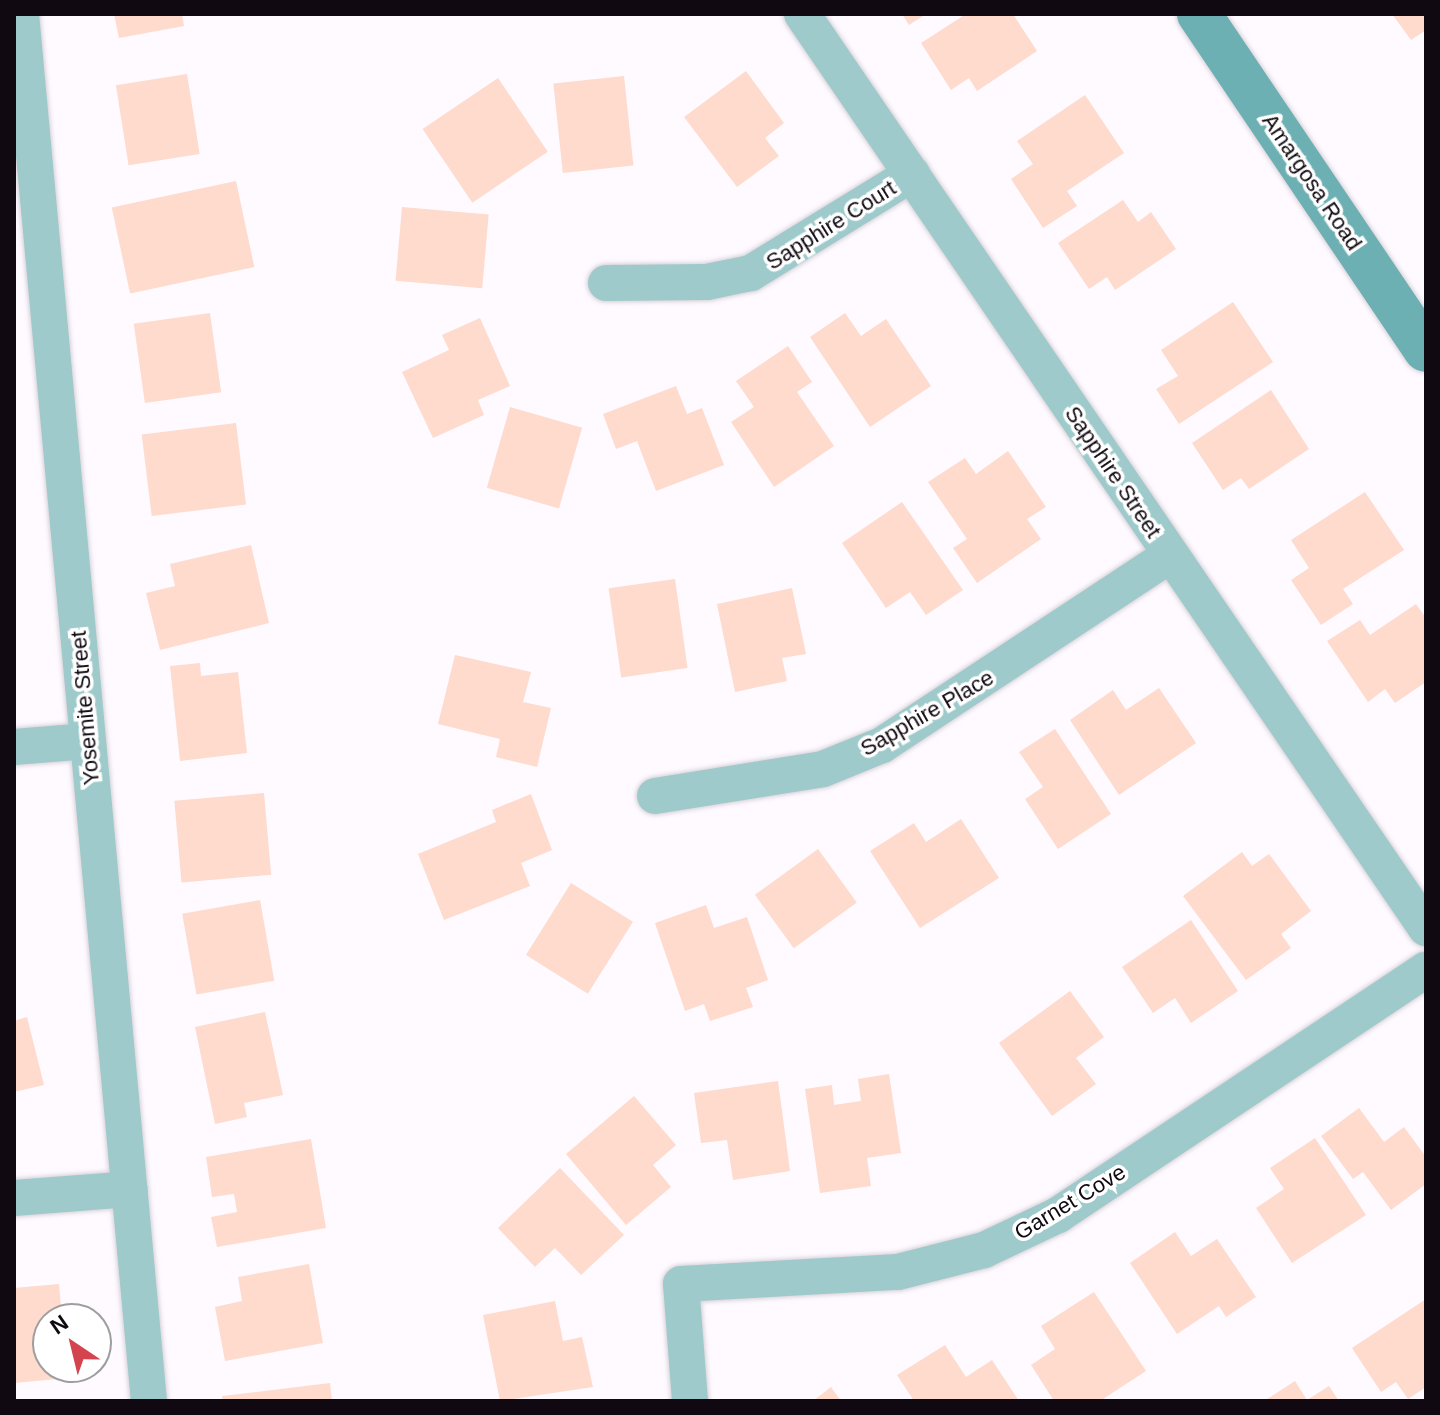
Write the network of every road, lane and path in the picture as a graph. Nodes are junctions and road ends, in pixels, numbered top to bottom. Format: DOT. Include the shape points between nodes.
graph roads {
  1 [pos="21,14"];
  2 [pos="802,14"];
  3 [pos="1199,14"];
  4 [pos="912,174"];
  5 [pos="606,283"];
  6 [pos="30,290"];
  7 [pos="1426,350"];
  8 [pos="1169,556"];
  9 [pos="88,741"];
  10 [pos="14,747"];
  11 [pos="655,796"];
  12 [pos="1426,928"];
  13 [pos="1426,970"];
  14 [pos="130,1189"];
  15 [pos="14,1198"];
  16 [pos="149,1401"];
  17 [pos="690,1401"];
  1 -- 6 [label="street, Yosemite Street"];
  2 -- 4 [label="street, Sapphire Street"];
  3 -- 7 [label="main road, Amargosa Road"];
  4 -- 5 [label="street, Sapphire Court" via="751,273 707,282"];
  4 -- 8 [label="street, Sapphire Street"];
  6 -- 9 [label="street, Yosemite Street"];
  8 -- 11 [label="street, Sapphire Place" via="882,745 823,769"];
  8 -- 12 [label="street, Sapphire Street"];
  9 -- 10 [label="street"];
  9 -- 14 [label="street, Yosemite Street"];
  13 -- 17 [label="street, Garnet Cove" via="1058,1215 984,1250 898,1272 681,1284"];
  14 -- 15 [label="street"];
  14 -- 16 [label="street, Yosemite Street"];
}
